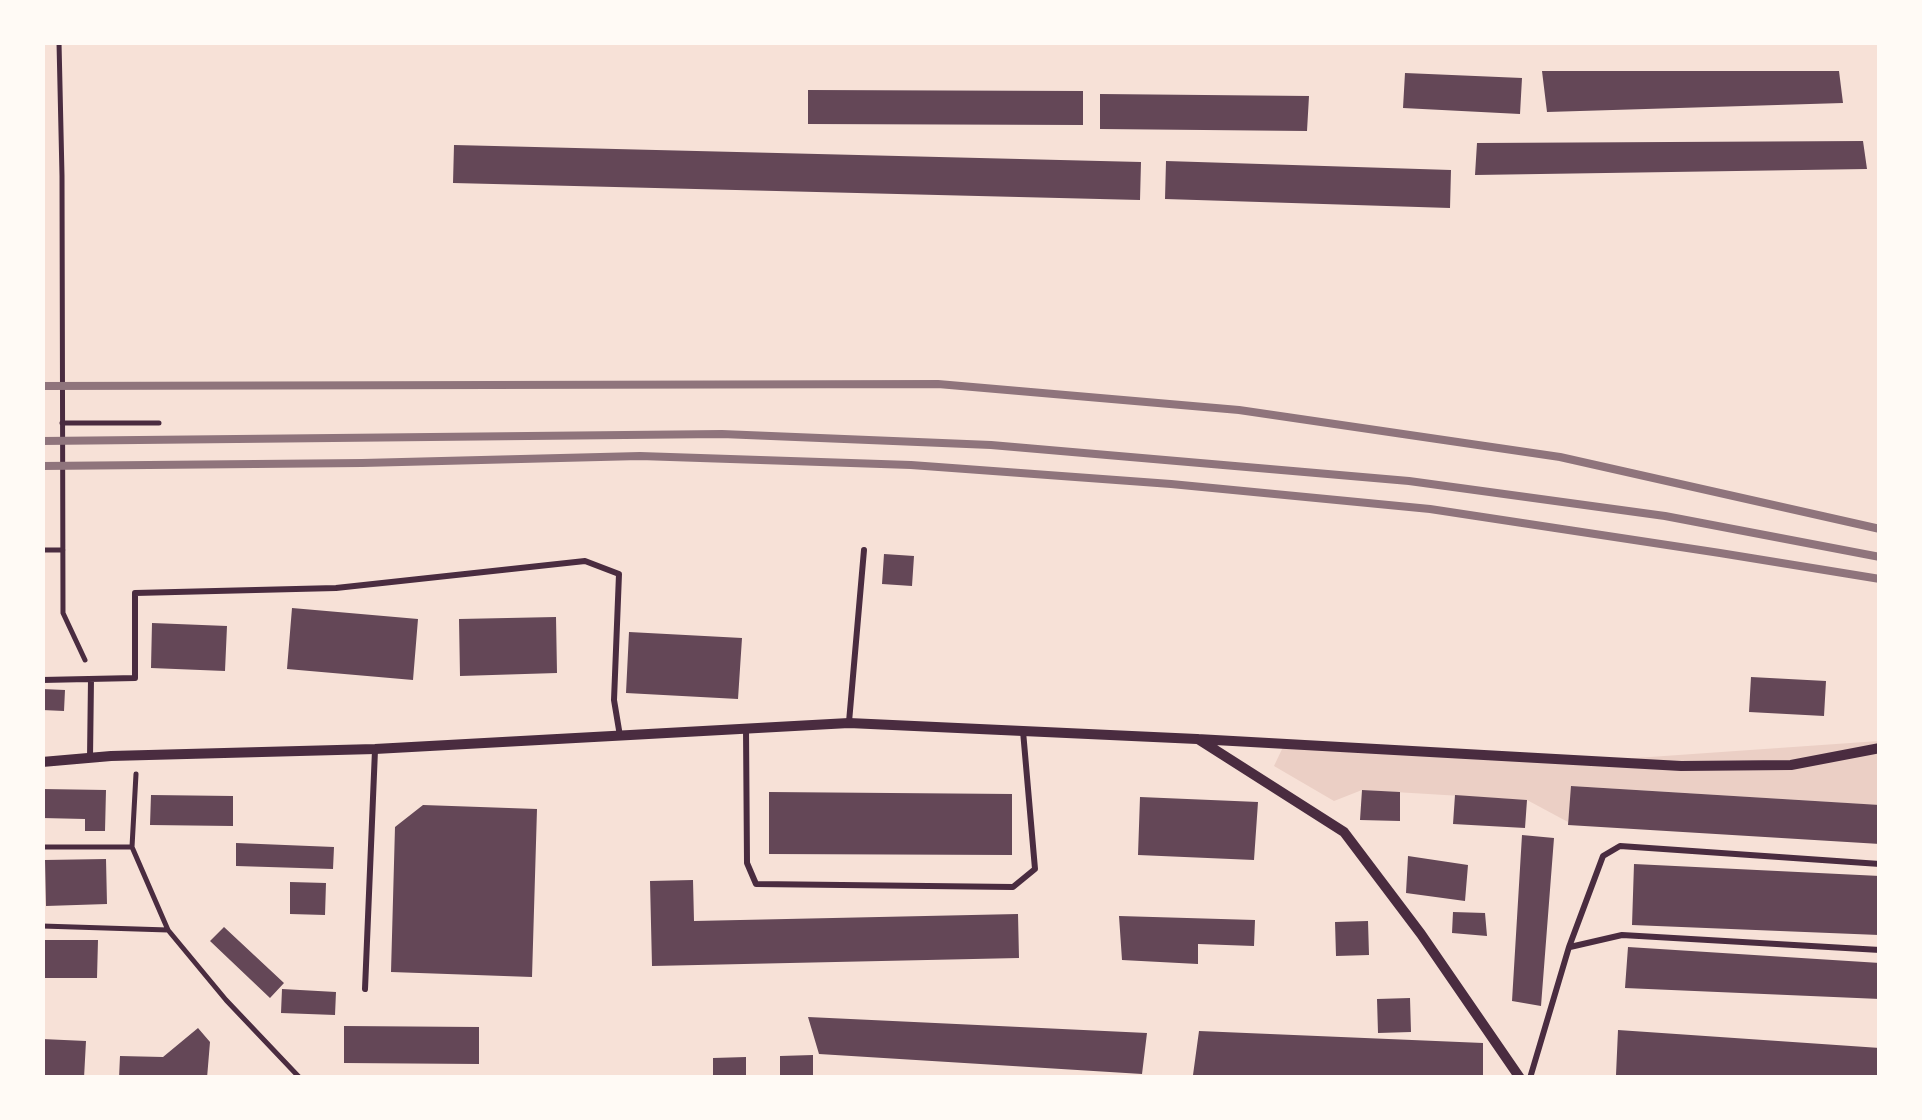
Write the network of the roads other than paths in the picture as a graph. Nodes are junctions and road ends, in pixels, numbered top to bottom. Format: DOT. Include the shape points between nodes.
graph roads {
  1 [pos="864,550"];
  2 [pos="89,679"];
  3 [pos="42,680"];
  4 [pos="849,723"];
  5 [pos="746,729"];
  6 [pos="1023,731"];
  7 [pos="620,736"];
  8 [pos="1197,739"];
  9 [pos="375,748"];
  10 [pos="1880,748"];
  11 [pos="90,760"];
  12 [pos="42,762"];
  13 [pos="1880,864"];
  14 [pos="1568,947"];
  15 [pos="1880,950"];
  16 [pos="365,988"];
  17 [pos="1520,1078"];
  18 [pos="1530,1078"];
  1 -- 4 [label="lane"];
  2 -- 3 [label="lane"];
  2 -- 7 [label="lane" via="135,678 135,592 336,588 584,561 619,574 614,700"];
  2 -- 11 [label="lane"];
  4 -- 5 [label="street"];
  4 -- 6 [label="street"];
  5 -- 6 [label="lane" via="747,863 756,884 993,887 1013,887 1035,869"];
  5 -- 7 [label="street"];
  6 -- 8 [label="street"];
  7 -- 9 [label="street"];
  8 -- 10 [label="street" via="1681,766 1792,764"];
  8 -- 17 [label="street" via="1344,832"];
  9 -- 11 [label="street"];
  9 -- 16 [label="lane"];
  11 -- 12 [label="street"];
  13 -- 14 [label="lane" via="1620,846 1603,856"];
  14 -- 15 [label="lane" via="1622,936"];
  14 -- 18 [label="lane"];
}
